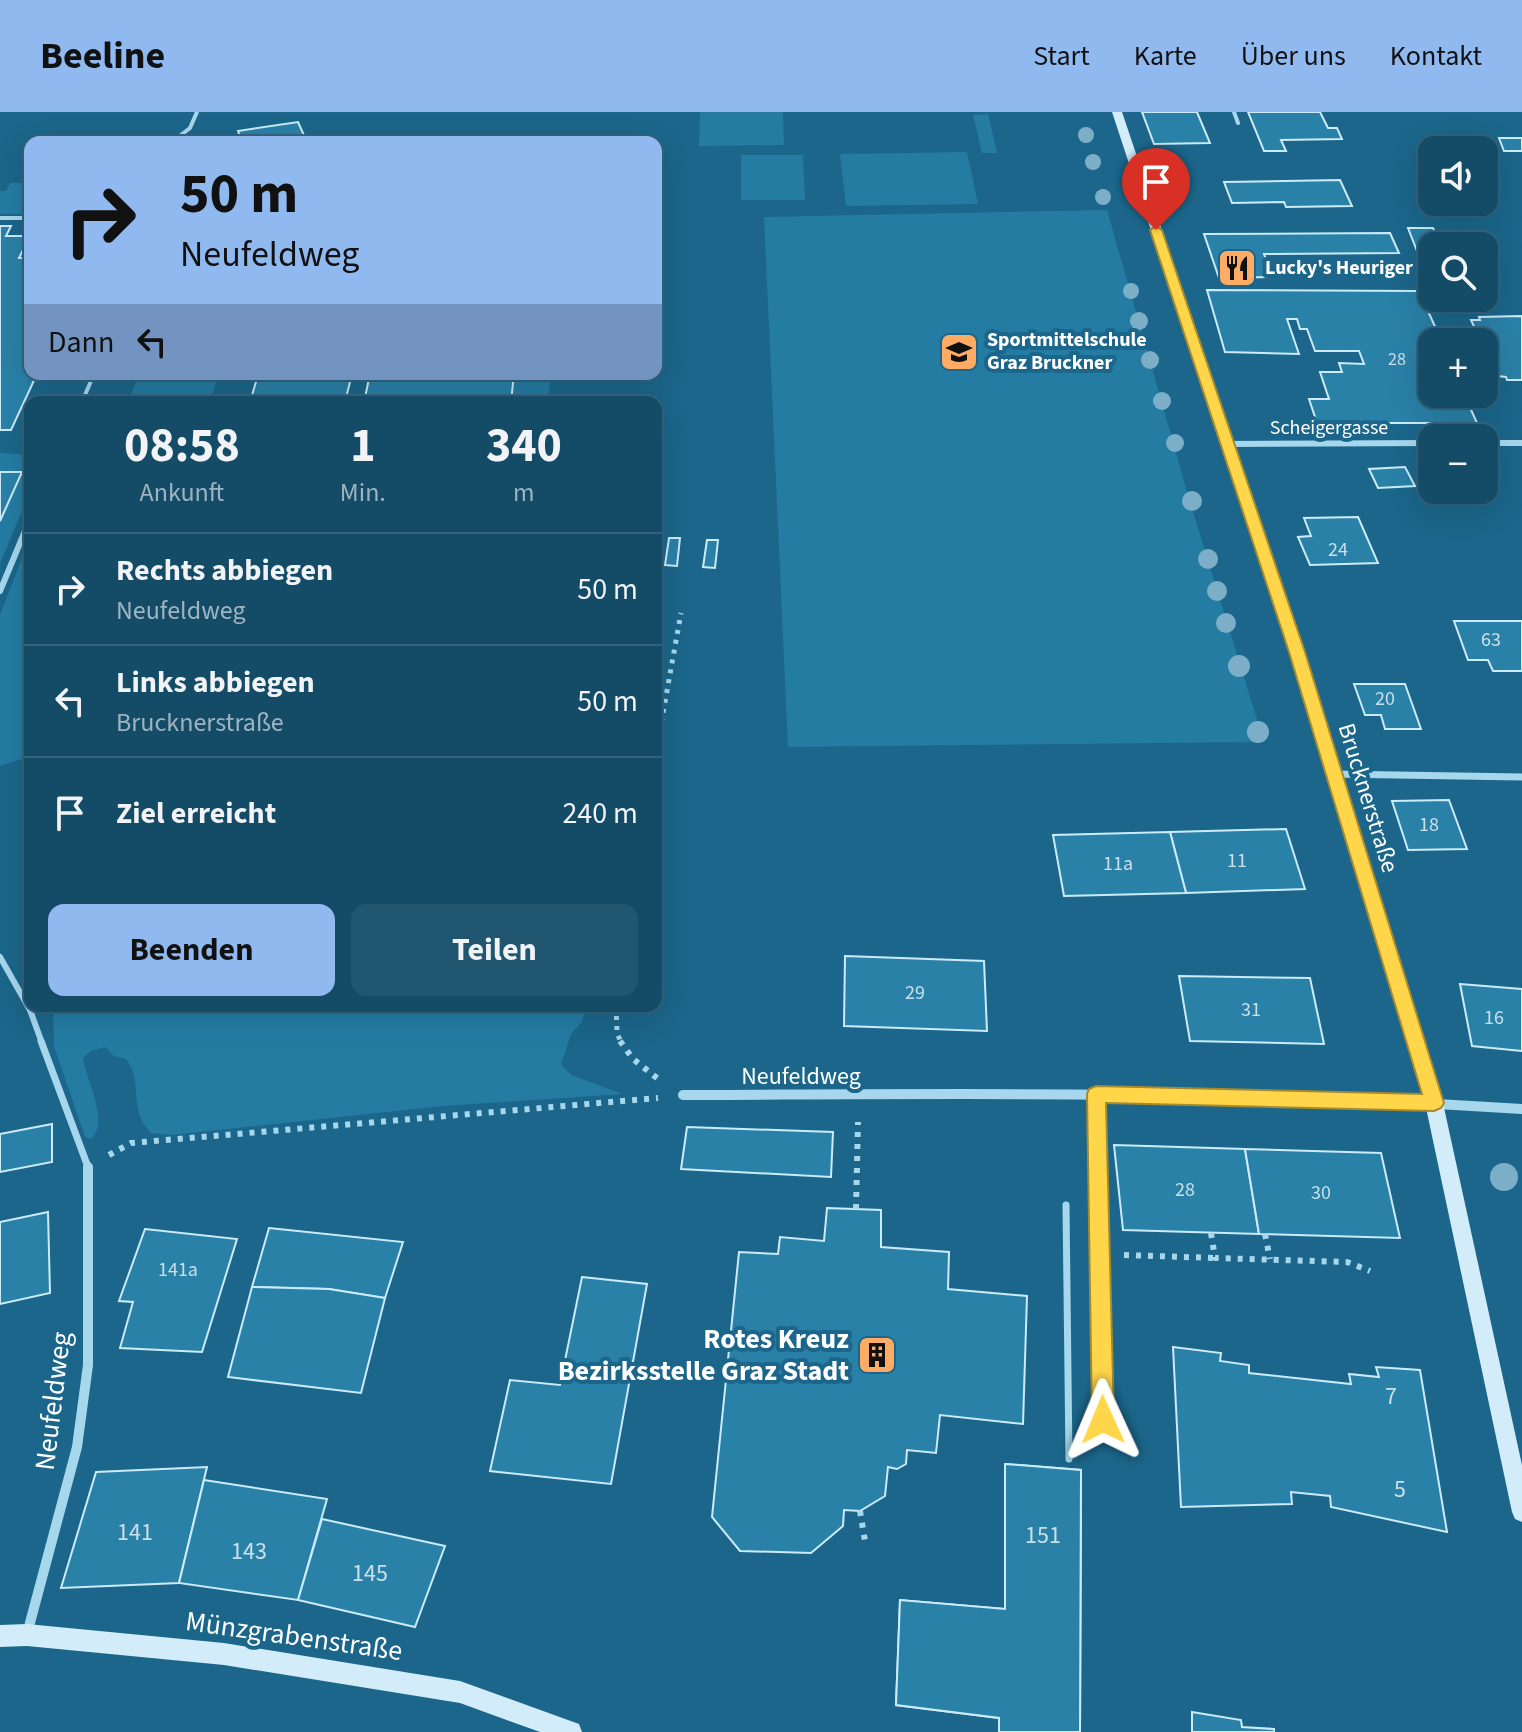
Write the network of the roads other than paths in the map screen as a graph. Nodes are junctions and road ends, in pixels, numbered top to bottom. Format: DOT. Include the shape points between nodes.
graph roads {
  1 [pos="197,112"];
  2 [pos="1117,112"];
  3 [pos="1234,112"];
  4 [pos="1238,123"];
  5 [pos="180,136"];
  6 [pos="0,218"];
  7 [pos="24,218"];
  8 [pos="1418,443"];
  9 [pos="1498,443"];
  10 [pos="1522,443"];
  11 [pos="1226,444"];
  12 [pos="24,533"];
  13 [pos="0,591"];
  14 [pos="1333,774"];
  15 [pos="1522,777"];
  16 [pos="0,957"];
  17 [pos="24,999"];
  18 [pos="31,1012"];
  19 [pos="1096,1094"];
  20 [pos="683,1095"];
  21 [pos="1434,1103"];
  22 [pos="1522,1109"];
  23 [pos="88,1167"];
  24 [pos="1066,1205"];
  25 [pos="1103,1420"];
  26 [pos="1069,1459"];
  27 [pos="1522,1512"];
  28 [pos="27,1635"];
  29 [pos="0,1636"];
  30 [pos="571,1732"];
  1 -- 5 [label="lane"];
  2 -- 11 [label="main road, Brucknerstraße"];
  3 -- 4 [label="lane"];
  6 -- 7 [label="lane"];
  8 -- 11 [label="street, Scheigergasse"];
  9 -- 10 [label="street"];
  11 -- 14 [label="main road, Brucknerstraße"];
  12 -- 13 [label="lane"];
  14 -- 15 [label="street"];
  14 -- 21 [label="main road, Brucknerstraße"];
  16 -- 17 [label="lane, Neufeldweg"];
  18 -- 23 [label="lane, Neufeldweg"];
  19 -- 20 [label="street, Neufeldweg"];
  19 -- 21 [label="street, Neufeldweg"];
  19 -- 25 [label="lane"];
  21 -- 22 [label="street, Neufeldweg"];
  21 -- 27 [label="main road, Brucknerstraße"];
  23 -- 28 [label="street, Neufeldweg" via="88,1365 77,1447"];
  24 -- 26 [label="lane"];
  28 -- 29 [label="main road, Münzgrabenstraße"];
  28 -- 30 [label="main road, Münzgrabenstraße" via="224,1654 460,1692"];
}
